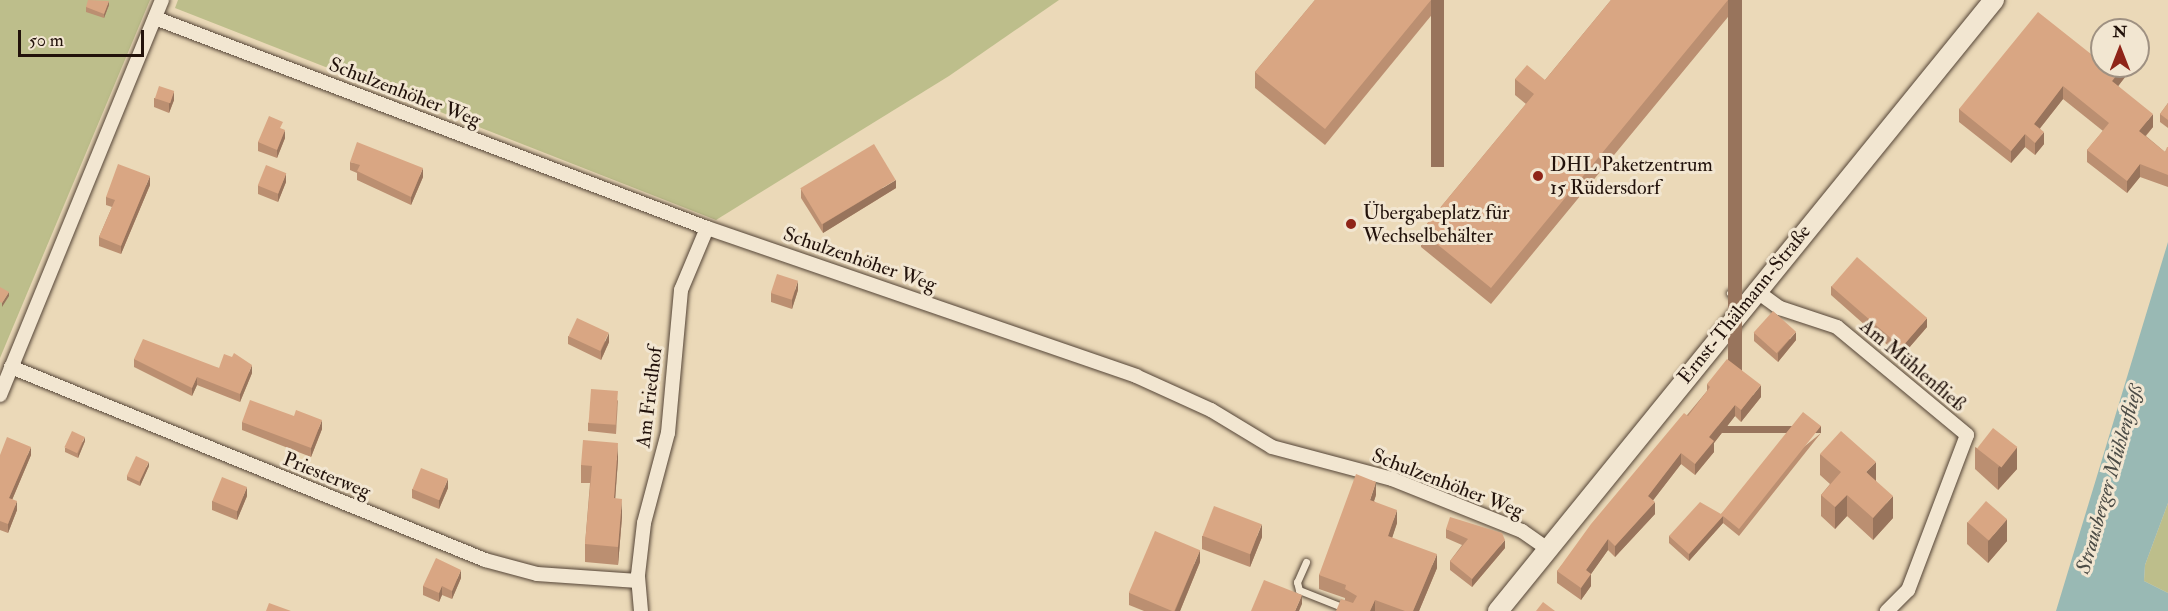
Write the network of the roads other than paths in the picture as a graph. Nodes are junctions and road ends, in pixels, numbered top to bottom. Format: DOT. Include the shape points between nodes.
graph roads {
  1 [pos="162,0"];
  2 [pos="1994,0"];
  3 [pos="155,18"];
  4 [pos="707,228"];
  5 [pos="1743,296"];
  6 [pos="11,367"];
  7 [pos="0,395"];
  8 [pos="1546,548"];
  9 [pos="1306,562"];
  10 [pos="638,581"];
  11 [pos="641,611"];
  12 [pos="1352,611"];
  13 [pos="1498,611"];
  14 [pos="1887,611"];
  1 -- 3 [label="street"];
  2 -- 5 [label="main road, Ernst-Thälmann-Straße"];
  3 -- 4 [label="street, Schulzenhöher Weg"];
  3 -- 6 [label="street"];
  4 -- 8 [label="street, Schulzenhöher Weg" via="1136,376 1210,410 1272,447 1392,478 1522,531"];
  4 -- 10 [label="street, Am Friedhof" via="681,290 668,433 644,523"];
  5 -- 8 [label="main road, Ernst-Thälmann-Straße"];
  5 -- 14 [label="street, Am Mühlenfließ" via="1837,327 1967,435 1908,590"];
  6 -- 7 [label="street"];
  6 -- 10 [label="street, Priesterweg" via="485,560 537,574"];
  8 -- 13 [label="main road, Ernst-Thälmann-Straße"];
  9 -- 12 [label="lane" via="1297,582 1299,590"];
  10 -- 11 [label="street, Am Friedhof"];
}
